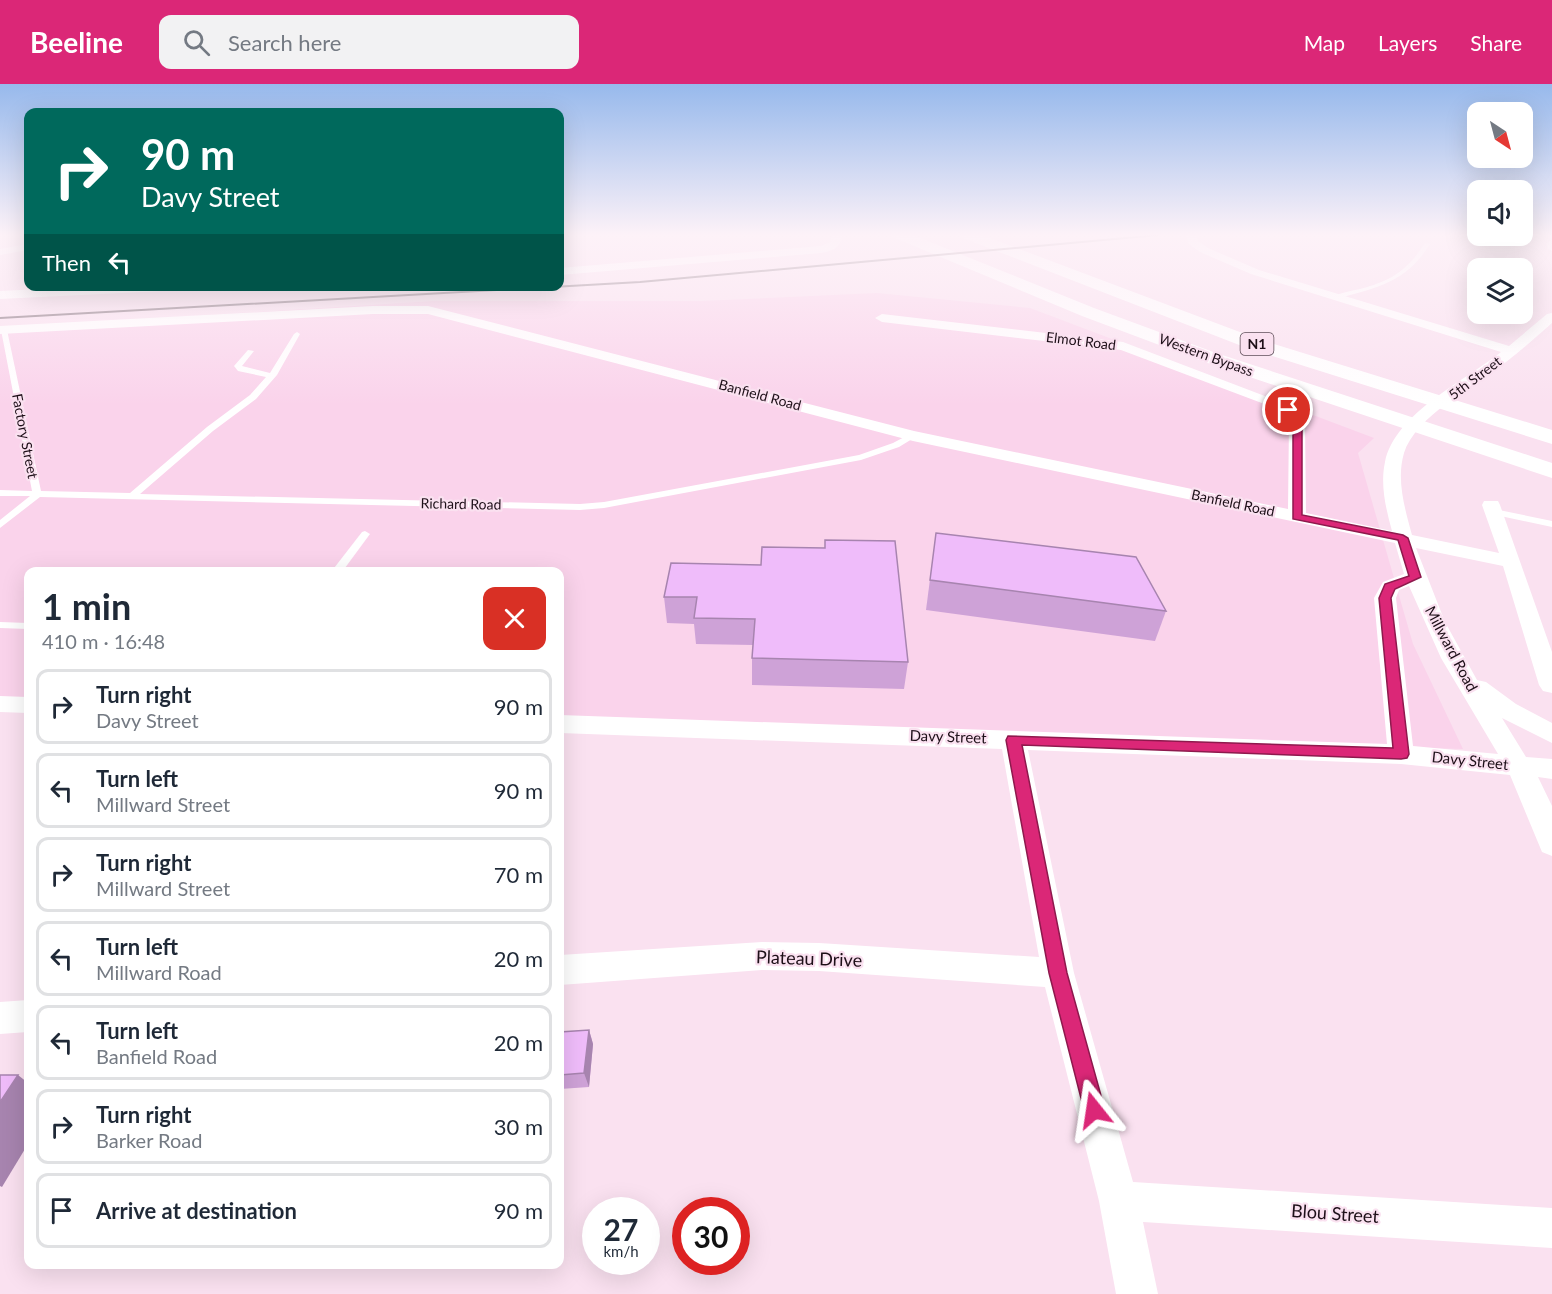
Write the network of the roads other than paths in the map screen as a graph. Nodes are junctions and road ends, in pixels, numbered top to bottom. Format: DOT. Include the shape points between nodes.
graph roads {
  1 [pos="71,291"];
  2 [pos="1038,291"];
  3 [pos="1116,291"];
  4 [pos="1317,291"];
  5 [pos="1355,291"];
  6 [pos="0,295"];
  7 [pos="1335,297"];
  8 [pos="1552,317"];
  9 [pos="882,318"];
  10 [pos="2,330"];
  11 [pos="297,334"];
  12 [pos="250,351"];
  13 [pos="1511,351"];
  14 [pos="271,376"];
  15 [pos="913,436"];
  16 [pos="1552,436"];
  17 [pos="1401,441"];
  18 [pos="1552,471"];
  19 [pos="0,493"];
  20 [pos="37,495"];
  21 [pos="131,497"];
  22 [pos="1493,509"];
  23 [pos="1297,517"];
  24 [pos="1552,524"];
  25 [pos="0,525"];
  26 [pos="365,534"];
  27 [pos="1403,538"];
  28 [pos="1512,562"];
  29 [pos="340,567"];
  30 [pos="1415,577"];
  31 [pos="0,625"];
  32 [pos="24,626"];
  33 [pos="1462,675"];
  34 [pos="1551,685"];
  35 [pos="0,705"];
  36 [pos="24,705"];
  37 [pos="564,724"];
  38 [pos="1552,734"];
  39 [pos="1013,740"];
  40 [pos="1401,754"];
  41 [pos="1519,765"];
  42 [pos="1552,769"];
  43 [pos="1552,844"];
  44 [pos="564,970"];
  45 [pos="1058,973"];
  46 [pos="24,1016"];
  47 [pos="0,1018"];
  48 [pos="1119,1201"];
  49 [pos="1552,1228"];
  50 [pos="1137,1294"];
  1 -- 6 [label="street"];
  2 -- 18 [label="highway, Western Bypass / N1" via="1220,361"];
  3 -- 16 [label="highway, Western Bypass / N1" via="1254,344"];
  4 -- 7 [label="street"];
  5 -- 7 [label="lane"];
  7 -- 13 [label="street"];
  8 -- 13 [label="street, 5th Street"];
  9 -- 23 [label="street, Elmot Road" via="1115,344 1272,402 1297,420"];
  10 -- 15 [label="street, Banfield Road" via="428,310"];
  10 -- 20 [label="lane, Factory Street"];
  11 -- 14 [label="lane"];
  12 -- 14 [label="lane" via="238,366"];
  13 -- 17 [label="street, 5th Street" via="1422,418"];
  14 -- 21 [label="lane" via="253,397"];
  15 -- 21 [label="lane, Richard Road" via="861,457 594,506"];
  15 -- 23 [label="street, Banfield Road"];
  17 -- 27 [label="street, Millward Road" via="1392,480"];
  19 -- 20 [label="lane, Richard Road"];
  20 -- 21 [label="lane, Richard Road"];
  20 -- 25 [label="lane, Factory Street"];
  22 -- 24 [label="lane"];
  22 -- 28 [label="street"];
  23 -- 27 [label="street, Banfield Road"];
  26 -- 29 [label="lane"];
  27 -- 28 [label="street, Banfield Road"];
  27 -- 30 [label="street, Millward Road"];
  28 -- 34 [label="street"];
  30 -- 33 [label="street, Millward Road"];
  30 -- 40 [label="street" via="1390,586 1385,598"];
  31 -- 32 [label="lane"];
  33 -- 38 [label="street" via="1507,710"];
  33 -- 41 [label="street, Millward Road"];
  35 -- 36 [label="street"];
  37 -- 39 [label="street, Davy Street"];
  39 -- 40 [label="street, Davy Street"];
  39 -- 45 [label="street"];
  40 -- 41 [label="street, Davy Street"];
  41 -- 42 [label="street, Davy Street"];
  41 -- 43 [label="street, Millward Road"];
  44 -- 45 [label="street, Plateau Drive" via="762,956"];
  45 -- 48 [label="street"];
  46 -- 47 [label="street"];
  48 -- 49 [label="street, Blou Street"];
  48 -- 50 [label="street"];
}
